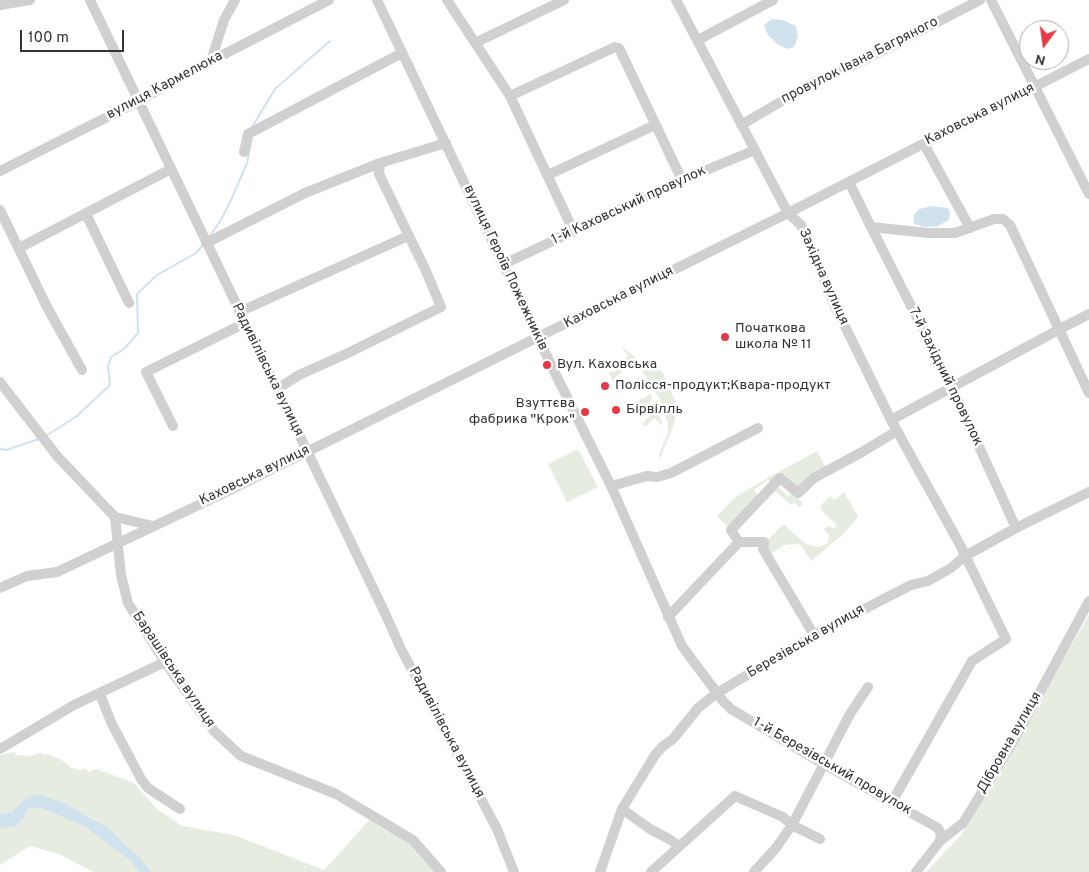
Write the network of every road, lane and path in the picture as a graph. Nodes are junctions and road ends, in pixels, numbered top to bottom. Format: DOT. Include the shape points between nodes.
graph roads {
  1 [pos="30,0"];
  2 [pos="90,0"];
  3 [pos="235,0"];
  4 [pos="329,0"];
  5 [pos="377,0"];
  6 [pos="447,0"];
  7 [pos="564,0"];
  8 [pos="676,0"];
  9 [pos="773,0"];
  10 [pos="980,0"];
  11 [pos="991,0"];
  12 [pos="0,5"];
  13 [pos="698,40"];
  14 [pos="475,43"];
  15 [pos="402,53"];
  16 [pos="1089,59"];
  17 [pos="211,61"];
  18 [pos="1034,88"];
  19 [pos="510,96"];
  20 [pos="139,101"];
  21 [pos="655,125"];
  22 [pos="741,125"];
  23 [pos="446,144"];
  24 [pos="924,144"];
  25 [pos="755,150"];
  26 [pos="244,152"];
  27 [pos="380,163"];
  28 [pos="171,169"];
  29 [pos="0,171"];
  30 [pos="548,175"];
  31 [pos="682,180"];
  32 [pos="849,182"];
  33 [pos="1089,194"];
  34 [pos="0,210"];
  35 [pos="788,213"];
  36 [pos="86,214"];
  37 [pos="871,227"];
  38 [pos="970,228"];
  39 [pos="574,232"];
  40 [pos="408,236"];
  41 [pos="206,243"];
  42 [pos="19,248"];
  43 [pos="504,264"];
  44 [pos="129,304"];
  45 [pos="240,312"];
  46 [pos="1089,314"];
  47 [pos="245,323"];
  48 [pos="1060,329"];
  49 [pos="539,338"];
  50 [pos="82,370"];
  51 [pos="0,382"];
  52 [pos="952,387"];
  53 [pos="277,389"];
  54 [pos="1089,393"];
  55 [pos="891,420"];
  56 [pos="173,426"];
  57 [pos="758,428"];
  58 [pos="896,431"];
  59 [pos="307,451"];
  60 [pos="611,486"];
  61 [pos="1089,492"];
  62 [pos="115,517"];
  63 [pos="152,526"];
  64 [pos="1016,528"];
  65 [pos="739,542"];
  66 [pos="118,543"];
  67 [pos="965,556"];
  68 [pos="0,588"];
  69 [pos="1089,601"];
  70 [pos="668,617"];
  71 [pos="814,635"];
  72 [pos="166,662"];
  73 [pos="868,687"];
  74 [pos="717,693"];
  75 [pos="100,694"];
  76 [pos="0,749"];
  77 [pos="824,765"];
  78 [pos="892,802"];
  79 [pos="180,809"];
  80 [pos="622,809"];
  81 [pos="792,825"];
  82 [pos="820,839"];
  83 [pos="940,841"];
  84 [pos="679,846"];
  85 [pos="441,872"];
  86 [pos="514,872"];
  87 [pos="600,872"];
  88 [pos="651,872"];
  89 [pos="754,872"];
  90 [pos="916,872"];
  1 -- 12 [label="street"];
  2 -- 20 [label="street, Радивілівська вулиця"];
  3 -- 17 [label="street" via="224,20"];
  4 -- 17 [label="street, вулиця Кармелюка"];
  5 -- 15 [label="street, вулиця Героїв Пожежників"];
  6 -- 14 [label="street"];
  7 -- 14 [label="street"];
  8 -- 13 [label="street, Західна вулиця"];
  9 -- 13 [label="street"];
  10 -- 22 [label="street, провулок Івана Багряного" via="818,80"];
  11 -- 18 [label="street"];
  13 -- 22 [label="street, Західна вулиця"];
  14 -- 19 [label="street"];
  15 -- 23 [label="street, вулиця Героїв Пожежників"];
  15 -- 26 [label="street" via="248,134"];
  16 -- 18 [label="street, Каховська вулиця"];
  17 -- 20 [label="street, вулиця Кармелюка"];
  18 -- 24 [label="street, Каховська вулиця"];
  18 -- 33 [label="street"];
  19 -- 21 [label="street" via="617,47"];
  19 -- 30 [label="street"];
  20 -- 28 [label="street, Радивілівська вулиця"];
  20 -- 29 [label="street, вулиця Кармелюка"];
  21 -- 30 [label="street"];
  21 -- 31 [label="street"];
  22 -- 25 [label="street, Західна вулиця"];
  23 -- 27 [label="street"];
  23 -- 43 [label="street, вулиця Героїв Пожежників"];
  24 -- 32 [label="street, Каховська вулиця"];
  24 -- 38 [label="street"];
  25 -- 31 [label="street, 1-й Каховський провулок"];
  25 -- 35 [label="street, Західна вулиця"];
  27 -- 40 [label="street" via="379,174"];
  27 -- 41 [label="street" via="305,193"];
  28 -- 36 [label="street"];
  28 -- 41 [label="street, Радивілівська вулиця"];
  30 -- 39 [label="street"];
  31 -- 39 [label="street, 1-й Каховський провулок"];
  32 -- 35 [label="street, Каховська вулиця"];
  32 -- 37 [label="street, 7-й Західний провулок"];
  34 -- 42 [label="street"];
  35 -- 49 [label="street, Каховська вулиця"];
  35 -- 55 [label="street, Західна вулиця" via="802,225 835,306"];
  36 -- 42 [label="street"];
  36 -- 44 [label="street"];
  37 -- 38 [label="street" via="928,233 955,233"];
  37 -- 52 [label="street, 7-й Західний провулок"];
  38 -- 48 [label="street" via="994,219 1003,219 1010,225"];
  39 -- 43 [label="street, 1-й Каховський провулок"];
  40 -- 45 [label="street"];
  40 -- 53 [label="street" via="441,307 299,375"];
  41 -- 45 [label="street, Радивілівська вулиця"];
  42 -- 50 [label="street"];
  43 -- 49 [label="street, вулиця Героїв Пожежників"];
  45 -- 47 [label="street, Радивілівська вулиця"];
  46 -- 48 [label="street"];
  47 -- 53 [label="street, Радивілівська вулиця"];
  47 -- 56 [label="street" via="146,372"];
  48 -- 52 [label="street"];
  48 -- 54 [label="street"];
  49 -- 59 [label="street, Каховська вулиця"];
  49 -- 60 [label="street, вулиця Героїв Пожежників"];
  51 -- 62 [label="street" via="57,456"];
  52 -- 55 [label="street"];
  52 -- 64 [label="street, 7-й Західний провулок"];
  53 -- 59 [label="street, Радивілівська вулиця"];
  55 -- 58 [label="street, Західна вулиця"];
  57 -- 60 [label="street" via="671,474 647,476"];
  58 -- 65 [label="street" via="814,478 798,493 780,478 731,530"];
  58 -- 67 [label="street, Західна вулиця"];
  59 -- 63 [label="street, Каховська вулиця"];
  59 -- 86 [label="street, Радивілівська вулиця" via="401,649 497,829"];
  60 -- 70 [label="street, вулиця Героїв Пожежників"];
  61 -- 64 [label="street, Березівська вулиця"];
  62 -- 63 [label="street"];
  62 -- 66 [label="street, Барашівська вулиця"];
  63 -- 66 [label="street, Каховська вулиця"];
  64 -- 67 [label="street, Березівська вулиця"];
  65 -- 70 [label="street"];
  65 -- 71 [label="street" via="764,542 763,549"];
  66 -- 68 [label="street, Каховська вулиця" via="58,572 28,576"];
  66 -- 72 [label="street, Барашівська вулиця" via="128,603"];
  67 -- 71 [label="street, Березівська вулиця" via="952,568 928,581 910,585"];
  67 -- 78 [label="street, Західна вулиця" via="1006,639 972,661"];
  69 -- 83 [label="street, Дібровна вулиця" via="1014,740 963,823"];
  70 -- 74 [label="street, вулиця Героїв Пожежників" via="682,646"];
  71 -- 74 [label="street, Березівська вулиця"];
  72 -- 75 [label="street"];
  72 -- 85 [label="street, Барашівська вулиця" via="214,731 241,756 336,794 413,840"];
  73 -- 77 [label="street" via="856,703"];
  74 -- 77 [label="street, 1-й Березівський провулок" via="731,709"];
  74 -- 80 [label="street, Березівська вулиця" via="698,708 673,739 662,746"];
  75 -- 76 [label="street" via="74,705"];
  75 -- 79 [label="street" via="141,779 148,788"];
  77 -- 78 [label="street, 1-й Березівський провулок"];
  77 -- 81 [label="street"];
  78 -- 83 [label="street, 1-й Березівський провулок" via="938,828"];
  80 -- 84 [label="street"];
  80 -- 87 [label="street, Березівська вулиця"];
  81 -- 82 [label="street"];
  81 -- 84 [label="street" via="783,817 735,796"];
  81 -- 89 [label="street"];
  83 -- 90 [label="street, Дібровна вулиця"];
  84 -- 88 [label="street"];
}
